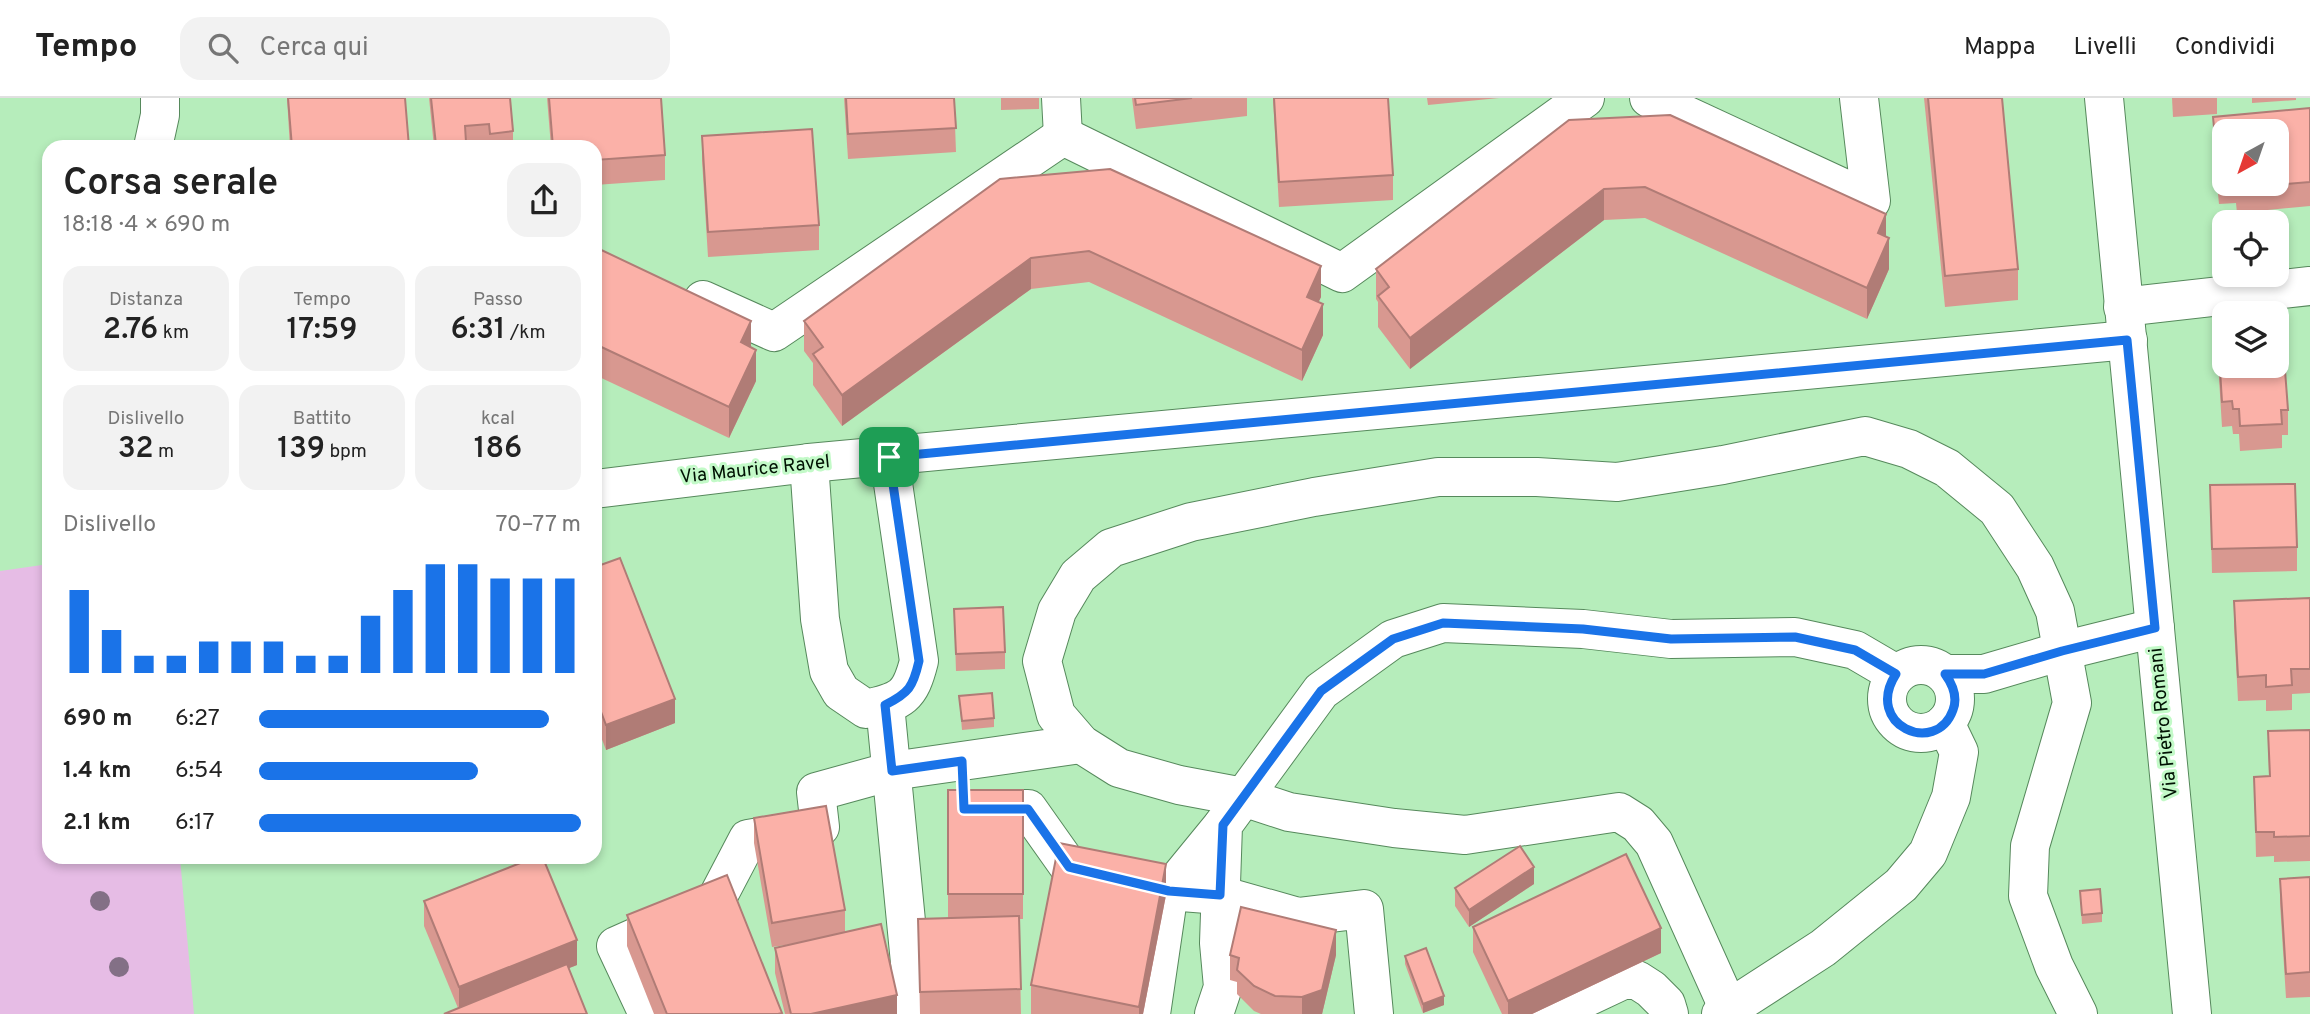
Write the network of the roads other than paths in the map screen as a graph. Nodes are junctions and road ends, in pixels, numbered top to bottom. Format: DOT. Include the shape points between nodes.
graph roads {
  1 [pos="160,98"];
  2 [pos="1061,98"];
  3 [pos="1585,98"];
  4 [pos="1648,98"];
  5 [pos="1859,98"];
  6 [pos="2104,98"];
  7 [pos="1063,136"];
  8 [pos="155,140"];
  9 [pos="667,283"];
  10 [pos="2310,286"];
  11 [pos="2125,323"];
  12 [pos="889,457"];
  13 [pos="809,463"];
  14 [pos="602,488"];
  15 [pos="2155,628"];
  16 [pos="2062,651"];
  17 [pos="1896,674"];
  18 [pos="1945,674"];
  19 [pos="885,705"];
  20 [pos="1945,723"];
  21 [pos="1081,744"];
  22 [pos="962,761"];
  23 [pos="892,771"];
  24 [pos="1233,811"];
  25 [pos="1169,891"];
  26 [pos="1220,895"];
  27 [pos="1727,1012"];
  28 [pos="648,1014"];
  29 [pos="915,1014"];
  30 [pos="1151,1014"];
  31 [pos="1214,1014"];
  32 [pos="1374,1014"];
  33 [pos="1551,1014"];
  34 [pos="1669,1014"];
  35 [pos="2078,1014"];
  36 [pos="2192,1014"];
  1 -- 8 [label="street"];
  2 -- 7 [label="street"];
  3 -- 7 [label="street" via="1342,273"];
  4 -- 5 [label="street" via="1871,201"];
  6 -- 11 [label="street, Via Pietro Romani"];
  7 -- 9 [label="street" via="774,332"];
  10 -- 11 [label="street, Via Maurice Ravel"];
  11 -- 12 [label="street, Via Maurice Ravel"];
  11 -- 15 [label="street, Via Pietro Romani"];
  12 -- 13 [label="street, Via Maurice Ravel"];
  12 -- 19 [label="street" via="919,661 914,682 904,696"];
  13 -- 14 [label="street, Via Maurice Ravel"];
  13 -- 19 [label="street" via="820,619 829,671 841,692 866,709"];
  15 -- 16 [label="street"];
  15 -- 36 [label="street, Via Pietro Romani"];
  16 -- 18 [label="street" via="1984,674"];
  16 -- 21 [label="street" via="2055,611 2035,566 1997,509 1947,468 1909,449 1865,436 1617,482 1438,477 1314,496 1191,522 1111,548 1078,576 1057,611 1042,661 1056,715"];
  16 -- 35 [label="street" via="2072,703 2030,846 2028,896"];
  17 -- 18 [label="street" via="1926,665"];
  17 -- 20 [label="street" via="1886,696 1893,719 1912,732 1925,733"];
  17 -- 24 [label="street" via="1855,650 1795,637 1671,639 1583,629 1443,623 1393,639 1321,691"];
  18 -- 20 [label="street" via="1955,704"];
  19 -- 23 [label="street"];
  20 -- 27 [label="street" via="1959,752 1951,797 1928,853 1900,885 1824,948"];
  21 -- 22 [label="street"];
  21 -- 24 [label="street" via="1119,768 1179,785"];
  22 -- 23 [label="street"];
  22 -- 25 [label="street" via="964,809 1028,809 1069,867"];
  23 -- 28 [label="street" via="816,792 820,827 748,839 715,902 616,946"];
  23 -- 29 [label="street"];
  24 -- 25 [label="street"];
  24 -- 26 [label="street"];
  24 -- 27 [label="street" via="1289,813 1465,835 1619,812 1638,824 1654,843"];
  25 -- 26 [label="street"];
  25 -- 30 [label="street"];
  26 -- 31 [label="street" via="1223,987"];
  26 -- 32 [label="street" via="1298,917 1364,909"];
  33 -- 34 [label="street" via="1623,980 1637,980 1651,989"];
}
